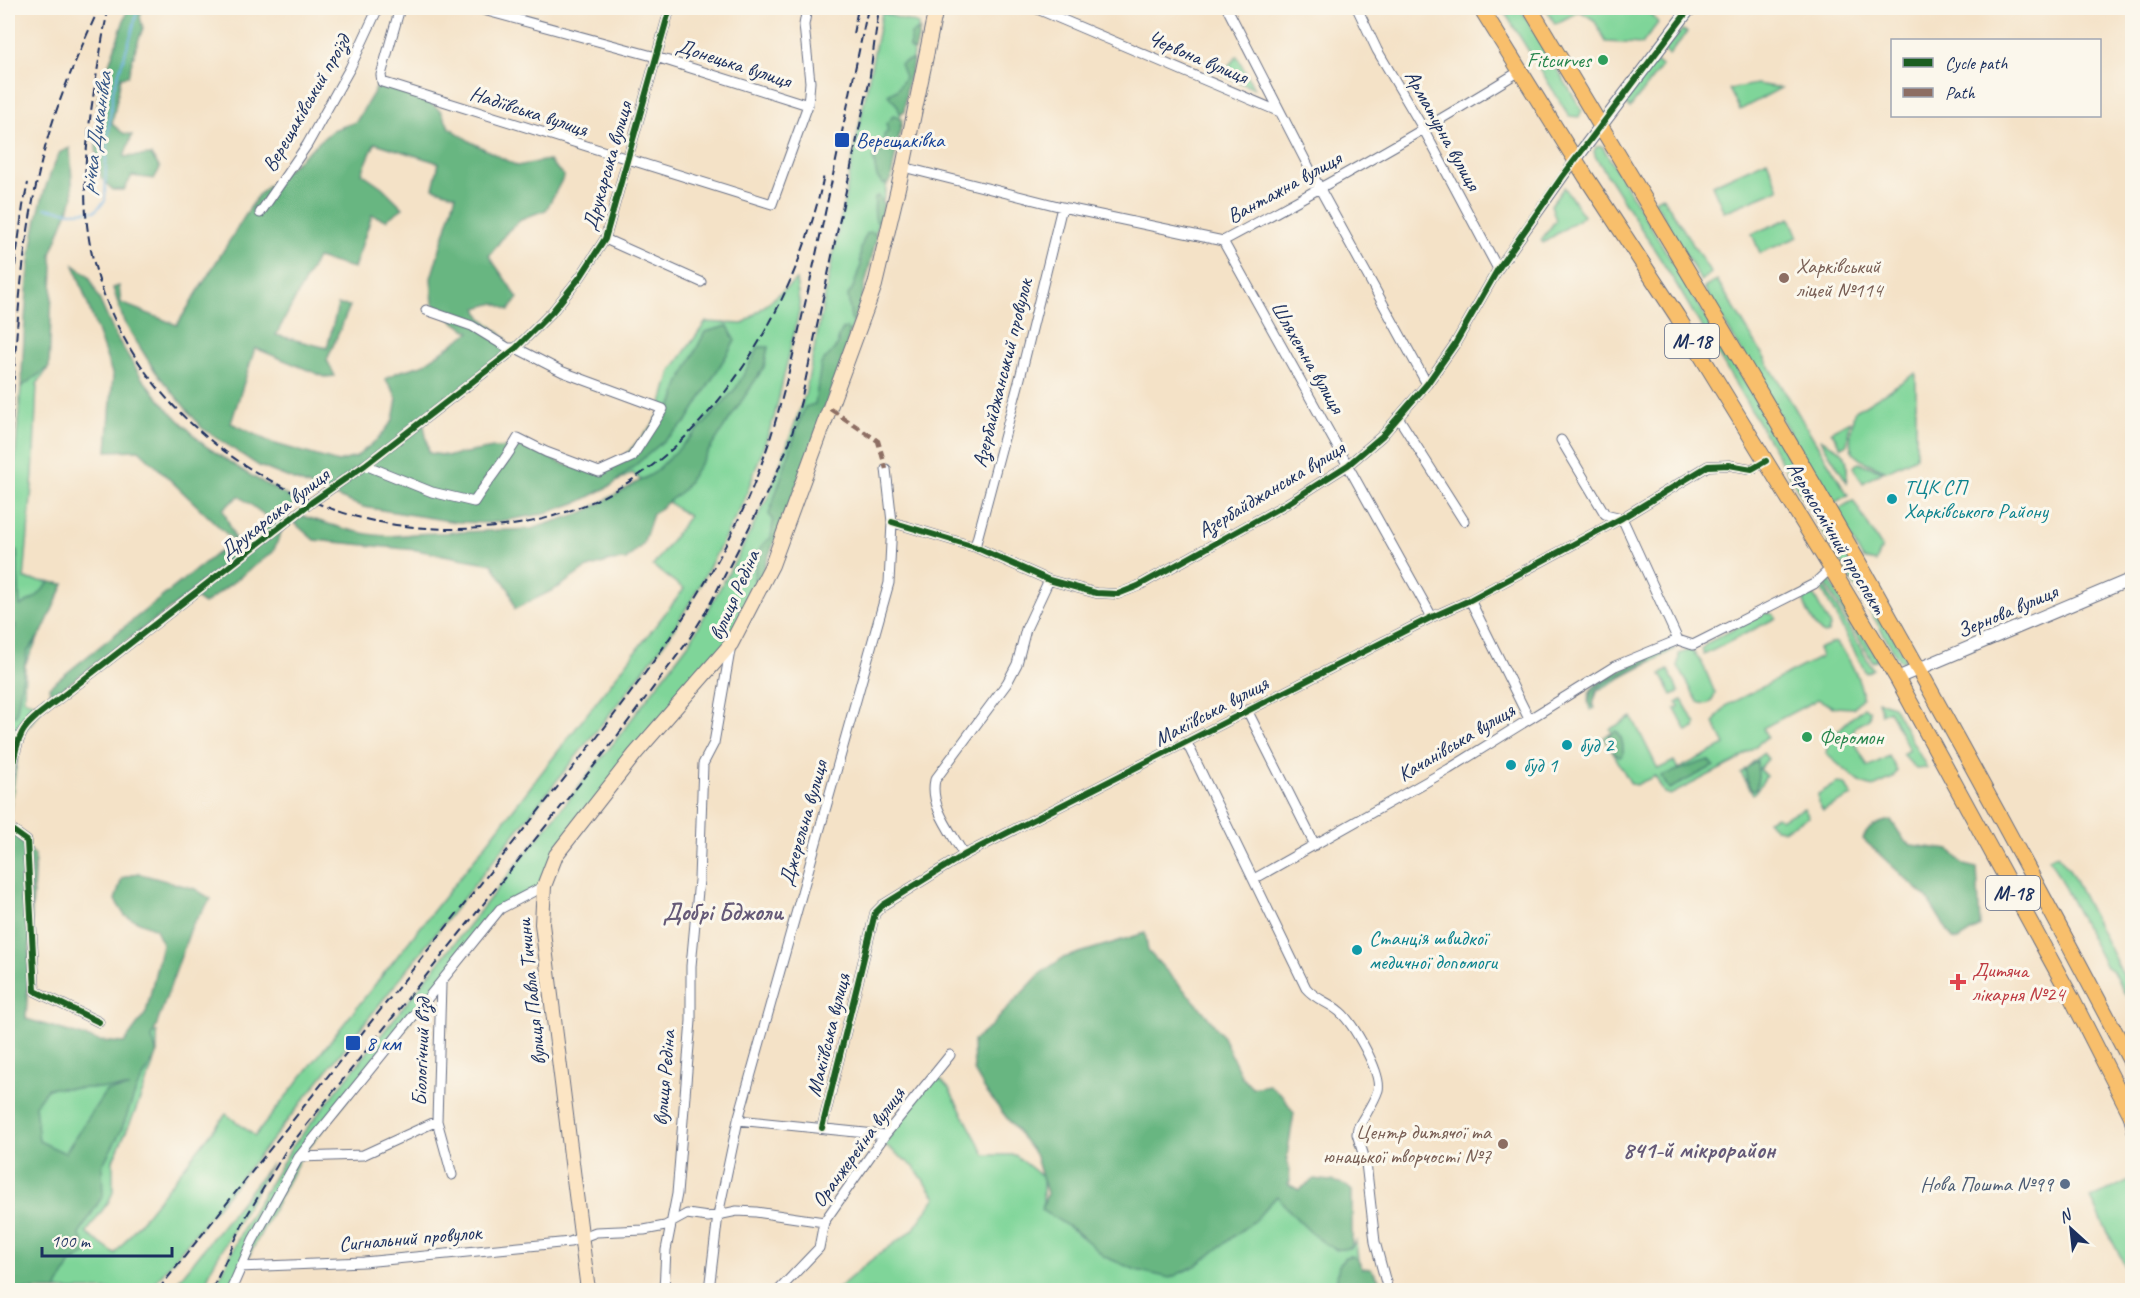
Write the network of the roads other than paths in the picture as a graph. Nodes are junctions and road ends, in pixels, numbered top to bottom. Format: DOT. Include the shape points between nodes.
graph roads {
  1 [pos="378,8"];
  2 [pos="400,8"];
  3 [pos="476,8"];
  4 [pos="670,8"];
  5 [pos="807,8"];
  6 [pos="936,8"];
  7 [pos="1035,8"];
  8 [pos="1227,8"];
  9 [pos="1357,8"];
  10 [pos="1481,8"];
  11 [pos="1530,8"];
  12 [pos="1690,8"];
  13 [pos="1706,8"];
  14 [pos="656,57"];
  15 [pos="1520,72"];
  16 [pos="807,105"];
  17 [pos="1280,112"];
  18 [pos="1601,127"];
  19 [pos="1424,130"];
  20 [pos="626,159"];
  21 [pos="1575,160"];
  22 [pos="903,167"];
  23 [pos="1320,189"];
  24 [pos="1062,207"];
  25 [pos="260,213"];
  26 [pos="605,239"];
  27 [pos="1222,241"];
  28 [pos="1498,269"];
  29 [pos="701,282"];
  30 [pos="426,310"];
  31 [pos="516,348"];
  32 [pos="1427,384"];
  33 [pos="1398,417"];
  34 [pos="1561,440"];
  35 [pos="1766,461"];
  36 [pos="364,465"];
  37 [pos="1348,465"];
  38 [pos="886,469"];
  39 [pos="1622,518"];
  40 [pos="1464,521"];
  41 [pos="892,522"];
  42 [pos="975,547"];
  43 [pos="1832,568"];
  44 [pos="2133,579"];
  45 [pos="1049,580"];
  46 [pos="1470,600"];
  47 [pos="1432,617"];
  48 [pos="1678,640"];
  49 [pos="731,644"];
  50 [pos="1918,669"];
  51 [pos="1897,678"];
  52 [pos="1247,710"];
  53 [pos="1529,719"];
  54 [pos="1187,743"];
  55 [pos="1315,845"];
  56 [pos="964,855"];
  57 [pos="1254,879"];
  58 [pos="544,886"];
  59 [pos="441,984"];
  60 [pos="99,1022"];
  61 [pos="951,1055"];
  62 [pos="2133,1064"];
  63 [pos="2130,1113"];
  64 [pos="738,1120"];
  65 [pos="437,1121"];
  66 [pos="822,1128"];
  67 [pos="2133,1131"];
  68 [pos="885,1135"];
  69 [pos="299,1157"];
  70 [pos="452,1175"];
  71 [pos="718,1215"];
  72 [pos="672,1222"];
  73 [pos="824,1222"];
  74 [pos="582,1237"];
  75 [pos="240,1267"];
  76 [pos="231,1290"];
  77 [pos="588,1290"];
  78 [pos="664,1290"];
  79 [pos="709,1290"];
  80 [pos="779,1290"];
  81 [pos="1388,1290"];
  1 -- 25 [label="street, Верещаківський проїзд" via="307,145"];
  2 -- 20 [label="street, Надіївська вулиця" via="382,82"];
  3 -- 14 [label="street, Донецька вулиця"];
  4 -- 14 [label="street, Друкарська вулиця"];
  5 -- 16 [label="street"];
  6 -- 22 [label="main road, вулиця Рєдіна"];
  7 -- 17 [label="street, Червона вулиця"];
  8 -- 17 [label="street"];
  9 -- 19 [label="street, Арматурна вулиця"];
  10 -- 15 [label="main road, Аерокосмічний проспект / М-18"];
  11 -- 18 [label="main road, Аерокосмічний проспект / М-18"];
  12 -- 13 [label="street"];
  12 -- 18 [label="street"];
  14 -- 16 [label="street, Донецька вулиця"];
  14 -- 20 [label="street, Друкарська вулиця"];
  15 -- 19 [label="street, Вантажна вулиця"];
  15 -- 21 [label="main road, Аерокосмічний проспект / М-18"];
  16 -- 20 [label="street, Надіївська вулиця" via="772,204"];
  17 -- 23 [label="street"];
  18 -- 21 [label="street"];
  18 -- 50 [label="main road, Аерокосмічний проспект / М-18"];
  19 -- 23 [label="street, Вантажна вулиця"];
  19 -- 28 [label="street, Арматурна вулиця"];
  20 -- 26 [label="street, Друкарська вулиця"];
  21 -- 28 [label="street, Азербайджанська вулиця"];
  21 -- 35 [label="main road, Аерокосмічний проспект / М-18"];
  22 -- 24 [label="street, Вантажна вулиця"];
  22 -- 49 [label="main road, вулиця Рєдіна" via="875,285 772,565"];
  23 -- 27 [label="street, Вантажна вулиця"];
  23 -- 32 [label="street"];
  24 -- 27 [label="street, Вантажна вулиця"];
  24 -- 42 [label="street, Азербайджанський провулок"];
  26 -- 29 [label="street"];
  26 -- 31 [label="street, Друкарська вулиця" via="552,312"];
  27 -- 37 [label="street, Шляхетна вулиця"];
  28 -- 32 [label="street, Азербайджанська вулиця"];
  30 -- 31 [label="street" via="472,326 508,348"];
  31 -- 36 [label="street, Друкарська вулиця"];
  31 -- 36 [label="street" via="563,372 663,409 632,457 599,472 518,438 474,502 432,492"];
  32 -- 33 [label="street, Азербайджанська вулиця"];
  33 -- 37 [label="street, Азербайджанська вулиця"];
  33 -- 40 [label="street"];
  34 -- 39 [label="street" via="1605,513"];
  35 -- 39 [label="street, Макіївська вулиця" via="1752,470 1708,466"];
  35 -- 43 [label="main road, Аерокосмічний проспект / М-18"];
  36 -- 60 [label="street, Друкарська вулиця" via="38,715 20,736 9,828 27,841 35,992"];
  37 -- 45 [label="street, Азербайджанська вулиця" via="1288,503 1118,594 1096,593"];
  37 -- 47 [label="street, Шляхетна вулиця"];
  38 -- 41 [label="street, Джерельна вулиця"];
  39 -- 46 [label="street, Макіївська вулиця"];
  39 -- 48 [label="street"];
  41 -- 42 [label="street, Азербайджанська вулиця"];
  41 -- 64 [label="street, Джерельна вулиця" via="889,583"];
  42 -- 45 [label="street, Азербайджанська вулиця"];
  43 -- 48 [label="street, Качанівська вулиця" via="1814,584 1693,645"];
  43 -- 51 [label="main road, Аерокосмічний проспект / М-18"];
  44 -- 50 [label="street, Зернова вулиця"];
  45 -- 56 [label="street" via="1007,683 935,780 935,802"];
  46 -- 47 [label="street, Макіївська вулиця"];
  46 -- 53 [label="street"];
  47 -- 52 [label="street, Макіївська вулиця"];
  48 -- 53 [label="street, Качанівська вулиця" via="1616,666"];
  49 -- 58 [label="main road, вулиця Павла Тичини" via="635,754 556,855"];
  49 -- 72 [label="street, вулиця Рєдіна" via="714,743 703,764 691,1021"];
  50 -- 51 [label="street, Зернова вулиця"];
  50 -- 62 [label="main road, Аерокосмічний проспект / М-18"];
  51 -- 63 [label="main road, Аерокосмічний проспект / М-18"];
  52 -- 54 [label="street, Макіївська вулиця"];
  52 -- 55 [label="street"];
  53 -- 55 [label="street, Качанівська вулиця"];
  54 -- 56 [label="street, Макіївська вулиця"];
  54 -- 57 [label="street, Макіївська вулиця"];
  55 -- 57 [label="street, Качанівська вулиця"];
  56 -- 66 [label="street, Макіївська вулиця" via="875,913"];
  57 -- 81 [label="street, Макіївська вулиця" via="1306,988 1342,1013 1357,1034 1378,1080 1378,1090 1357,1134 1366,1163 1375,1242"];
  58 -- 59 [label="street" via="500,909"];
  58 -- 74 [label="main road, вулиця Павла Тичини" via="542,924"];
  59 -- 65 [label="street, Біологічний в’їзд"];
  59 -- 69 [label="street"];
  61 -- 68 [label="street, Оранжерейна вулиця"];
  63 -- 67 [label="street, Аерокосмічний проспект"];
  64 -- 66 [label="street"];
  64 -- 71 [label="street, Джерельна вулиця"];
  65 -- 69 [label="street, Біологічний в’їзд" via="363,1155"];
  65 -- 70 [label="street, Біологічний в’їзд"];
  66 -- 68 [label="street"];
  68 -- 73 [label="street, Оранжерейна вулиця"];
  69 -- 75 [label="street"];
  71 -- 72 [label="street, Сигнальний провулок" via="687,1215"];
  71 -- 73 [label="street, Сигнальний провулок" via="756,1212"];
  71 -- 79 [label="street, Джерельна вулиця"];
  72 -- 74 [label="street, Сигнальний провулок" via="644,1230 596,1232"];
  72 -- 78 [label="street, вулиця Рєдіна"];
  73 -- 80 [label="street, Оранжерейна вулиця" via="819,1248"];
  74 -- 75 [label="street, Сигнальний провулок" via="570,1242 364,1262"];
  74 -- 77 [label="main road, вулиця Павла Тичини"];
  75 -- 76 [label="street"];
}
